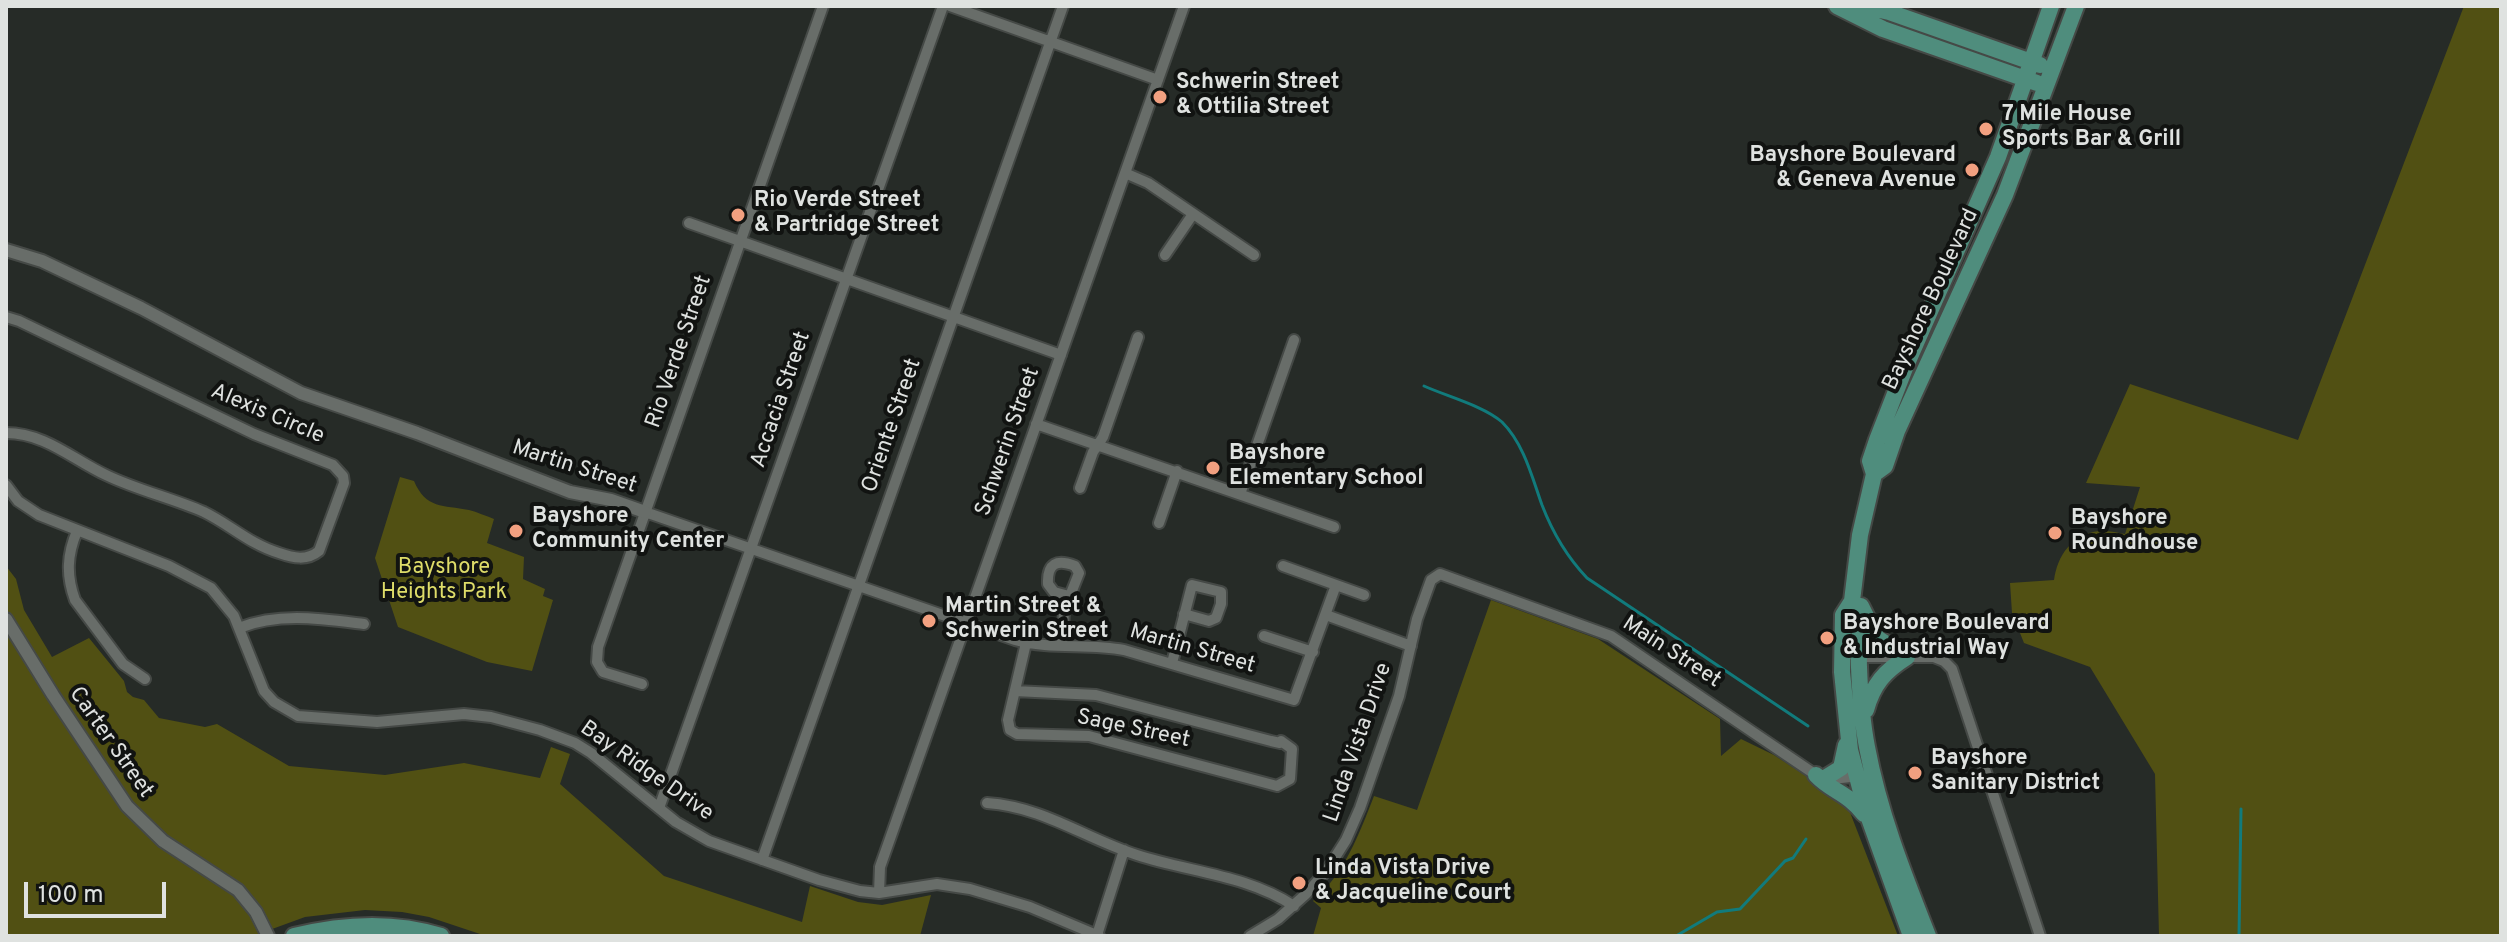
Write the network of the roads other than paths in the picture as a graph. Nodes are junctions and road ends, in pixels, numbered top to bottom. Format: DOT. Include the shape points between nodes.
graph roads {
  1 [pos="823,6"];
  2 [pos="943,6"];
  3 [pos="950,6"];
  4 [pos="1063,6"];
  5 [pos="1184,6"];
  6 [pos="1837,6"];
  7 [pos="1863,6"];
  8 [pos="2051,6"];
  9 [pos="2076,6"];
  10 [pos="1050,42"];
  11 [pos="2033,62"];
  12 [pos="2053,70"];
  13 [pos="1158,80"];
  14 [pos="2027,80"];
  15 [pos="2047,87"];
  16 [pos="1125,173"];
  17 [pos="1193,214"];
  18 [pos="689,223"];
  19 [pos="741,242"];
  20 [pos="6,250"];
  21 [pos="1165,255"];
  22 [pos="1254,255"];
  23 [pos="846,279"];
  24 [pos="6,317"];
  25 [pos="953,317"];
  26 [pos="1138,337"];
  27 [pos="1294,340"];
  28 [pos="1061,355"];
  29 [pos="1036,424"];
  30 [pos="6,433"];
  31 [pos="1098,445"];
  32 [pos="1177,471"];
  33 [pos="1874,474"];
  34 [pos="6,485"];
  35 [pos="1080,488"];
  36 [pos="1240,494"];
  37 [pos="645,512"];
  38 [pos="1159,523"];
  39 [pos="1334,527"];
  40 [pos="77,531"];
  41 [pos="751,549"];
  42 [pos="1283,566"];
  43 [pos="1437,575"];
  44 [pos="1336,585"];
  45 [pos="858,586"];
  46 [pos="1364,595"];
  47 [pos="1069,596"];
  48 [pos="1852,596"];
  49 [pos="1184,614"];
  50 [pos="1326,615"];
  51 [pos="6,619"];
  52 [pos="364,624"];
  53 [pos="966,624"];
  54 [pos="239,628"];
  55 [pos="1264,636"];
  56 [pos="1026,643"];
  57 [pos="1062,646"];
  58 [pos="1411,646"];
  59 [pos="1313,652"];
  60 [pos="1850,656"];
  61 [pos="1907,657"];
  62 [pos="1172,663"];
  63 [pos="145,679"];
  64 [pos="642,684"];
  65 [pos="1015,691"];
  66 [pos="1855,722"];
  67 [pos="1865,775"];
  68 [pos="1820,776"];
  69 [pos="987,803"];
  70 [pos="659,808"];
  71 [pos="1870,822"];
  72 [pos="1124,850"];
  73 [pos="762,860"];
  74 [pos="879,893"];
  75 [pos="1294,906"];
  76 [pos="268,936"];
  77 [pos="294,936"];
  78 [pos="441,936"];
  79 [pos="1098,936"];
  80 [pos="1250,936"];
  81 [pos="1911,936"];
  82 [pos="1928,936"];
  83 [pos="2040,936"];
  1 -- 19 [label="street, Rio Verde Street"];
  2 -- 23 [label="street, Accacia Street"];
  3 -- 10 [label="street"];
  4 -- 10 [label="street, Oriente Street"];
  5 -- 13 [label="street, Schwerin Street"];
  6 -- 14 [label="main road" via="1883,29"];
  7 -- 11 [label="main road"];
  8 -- 11 [label="main road, Bayshore Boulevard"];
  9 -- 12 [label="main road, Bayshore Boulevard"];
  10 -- 13 [label="street"];
  10 -- 25 [label="street, Oriente Street"];
  11 -- 12 [label="main road"];
  11 -- 14 [label="main road, Bayshore Boulevard"];
  12 -- 15 [label="main road, Bayshore Boulevard"];
  13 -- 16 [label="street, Schwerin Street"];
  14 -- 15 [label="main road"];
  14 -- 33 [label="main road, Bayshore Boulevard" via="1877,440 1870,461"];
  15 -- 33 [label="main road, Bayshore Boulevard" via="1885,466"];
  16 -- 17 [label="street"];
  16 -- 28 [label="street, Schwerin Street"];
  17 -- 21 [label="street"];
  17 -- 22 [label="street"];
  18 -- 19 [label="street"];
  19 -- 23 [label="street"];
  19 -- 37 [label="street, Rio Verde Street"];
  20 -- 37 [label="street, Martin Street" via="42,261 167,321 301,393 570,492"];
  23 -- 25 [label="street"];
  23 -- 41 [label="street, Accacia Street"];
  24 -- 30 [label="street, Alexis Circle" via="254,434 333,465 344,483 323,545 314,555 299,558 256,544 190,506 108,477 40,438"];
  25 -- 28 [label="street"];
  25 -- 45 [label="street, Oriente Street"];
  26 -- 31 [label="street"];
  27 -- 36 [label="street"];
  28 -- 29 [label="street, Schwerin Street"];
  29 -- 31 [label="street"];
  29 -- 53 [label="street, Schwerin Street"];
  31 -- 32 [label="street"];
  31 -- 35 [label="street"];
  32 -- 36 [label="street"];
  32 -- 38 [label="street"];
  33 -- 48 [label="main road, Bayshore Boulevard"];
  34 -- 40 [label="street, Bay Ridge Drive" via="28,509"];
  36 -- 39 [label="street"];
  37 -- 41 [label="street, Martin Street"];
  37 -- 64 [label="street, Rio Verde Street" via="596,657 603,672"];
  40 -- 54 [label="street, Bay Ridge Drive" via="200,580 220,598"];
  40 -- 63 [label="street" via="67,565 75,600 123,664"];
  41 -- 45 [label="street, Martin Street"];
  41 -- 70 [label="street, Accacia Street"];
  42 -- 44 [label="street"];
  43 -- 58 [label="street, Linda Vista Drive"];
  43 -- 68 [label="street, Main Street" via="1611,636"];
  44 -- 46 [label="street"];
  44 -- 50 [label="street, Martin Street"];
  45 -- 53 [label="street, Martin Street"];
  45 -- 73 [label="street, Oriente Street"];
  47 -- 57 [label="street"];
  48 -- 60 [label="main road, Bayshore Boulevard" via="1860,614"];
  48 -- 61 [label="main road" via="1877,638"];
  49 -- 62 [label="street"];
  50 -- 58 [label="street"];
  50 -- 59 [label="street, Martin Street"];
  51 -- 76 [label="street, Carter Street" via="127,806 163,841 238,890"];
  52 -- 54 [label="street" via="277,618"];
  53 -- 56 [label="street, Martin Street"];
  53 -- 74 [label="street, Schwerin Street" via="880,867"];
  54 -- 70 [label="street, Bay Ridge Drive" via="264,691 298,716 363,722 491,717 575,743"];
  55 -- 59 [label="street"];
  56 -- 57 [label="street, Martin Street"];
  56 -- 65 [label="street, Sage Street"];
  57 -- 62 [label="street, Martin Street" via="1112,648"];
  58 -- 75 [label="street, Linda Vista Drive" via="1354,824 1327,870"];
  59 -- 62 [label="street, Martin Street" via="1294,700"];
  60 -- 61 [label="street"];
  60 -- 66 [label="main road, Bayshore Boulevard"];
  61 -- 66 [label="main road" via="1883,674"];
  61 -- 83 [label="street" via="1940,659 1954,674"];
  65 -- 65 [label="street, Sage Street" via="1008,720 1017,734 1089,736 1277,786 1290,779 1292,749 1281,741 1096,695"];
  66 -- 67 [label="main road, Bayshore Boulevard"];
  66 -- 68 [label="main road" via="1841,768"];
  67 -- 68 [label="street"];
  67 -- 71 [label="main road, Bayshore Boulevard"];
  67 -- 82 [label="main road, Bayshore Boulevard"];
  68 -- 71 [label="main road" via="1848,796"];
  69 -- 72 [label="street" via="1038,812"];
  70 -- 73 [label="street, Bay Ridge Drive" via="692,833"];
  71 -- 81 [label="main road, Bayshore Boulevard"];
  72 -- 75 [label="street" via="1214,874"];
  72 -- 79 [label="street"];
  73 -- 74 [label="street, Bay Ridge Drive"];
  74 -- 79 [label="street" via="953,885 1030,907"];
  75 -- 80 [label="street, Linda Vista Drive"];
  77 -- 78 [label="main road" via="372,926"];
}
